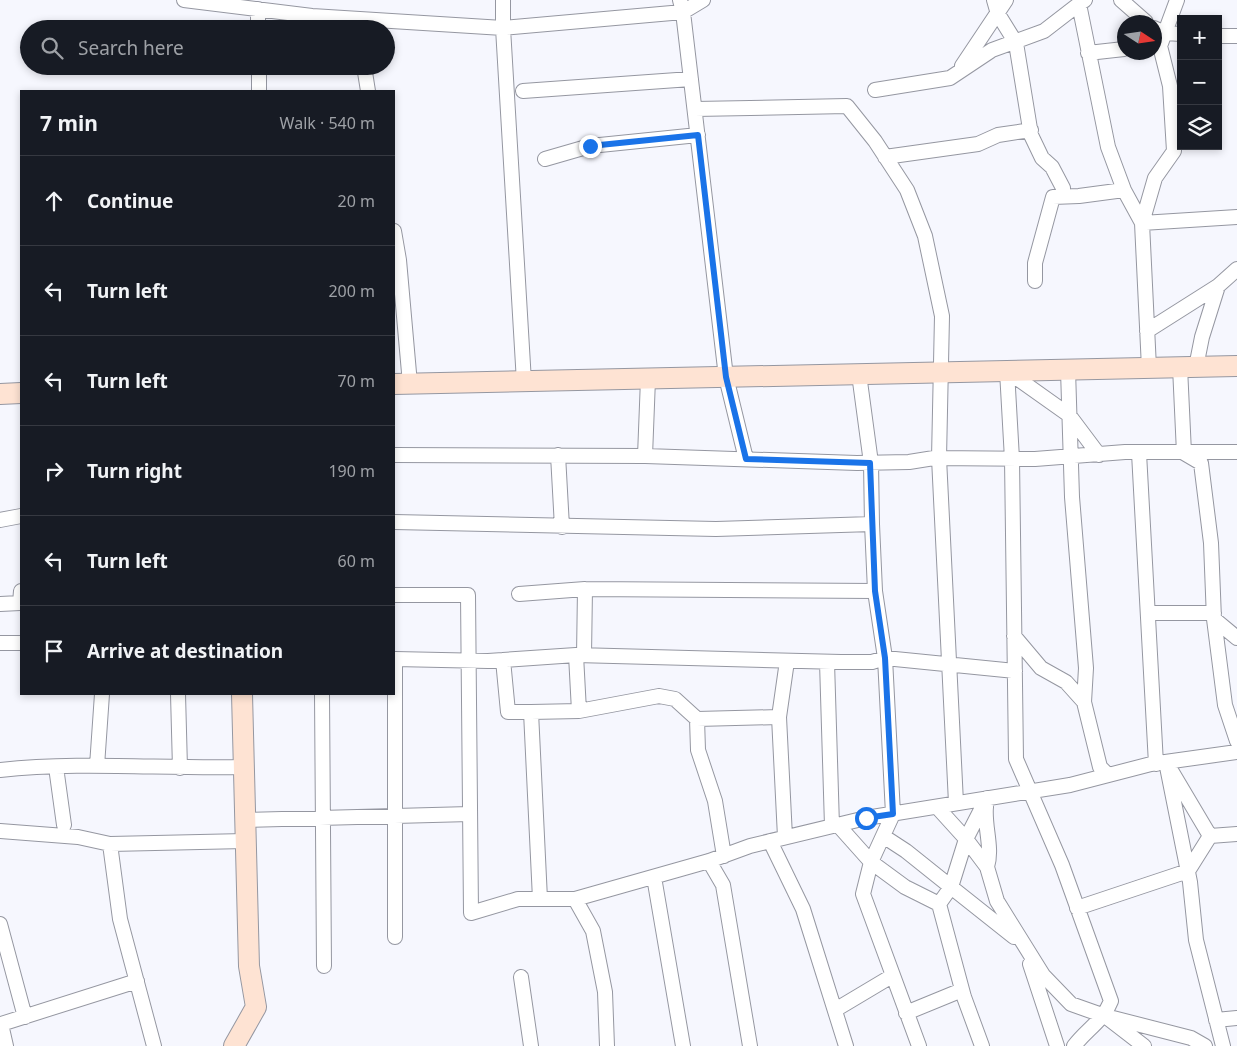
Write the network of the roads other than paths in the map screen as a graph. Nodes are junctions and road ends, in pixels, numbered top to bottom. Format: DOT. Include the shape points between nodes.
graph roads {
  1 [pos="184,0"];
  2 [pos="503,0"];
  3 [pos="703,0"];
  4 [pos="994,0"];
  5 [pos="1006,0"];
  6 [pos="1121,0"];
  7 [pos="1177,0"];
  8 [pos="1082,2"];
  9 [pos="682,6"];
  10 [pos="258,9"];
  11 [pos="998,14"];
  12 [pos="1138,15"];
  13 [pos="258,20"];
  14 [pos="330,20"];
  15 [pos="395,25"];
  16 [pos="503,28"];
  17 [pos="1162,31"];
  18 [pos="1177,35"];
  19 [pos="1222,36"];
  20 [pos="1237,36"];
  21 [pos="1162,38"];
  22 [pos="1016,42"];
  23 [pos="1117,50"];
  24 [pos="1088,52"];
  25 [pos="1162,55"];
  26 [pos="259,75"];
  27 [pos="365,75"];
  28 [pos="950,78"];
  29 [pos="692,79"];
  30 [pos="259,90"];
  31 [pos="368,90"];
  32 [pos="875,90"];
  33 [pos="523,91"];
  34 [pos="695,109"];
  35 [pos="1031,130"];
  36 [pos="698,135"];
  37 [pos="885,157"];
  38 [pos="545,159"];
  39 [pos="1063,188"];
  40 [pos="1124,190"];
  41 [pos="1237,217"];
  42 [pos="1142,223"];
  43 [pos="395,237"];
  44 [pos="1237,269"];
  45 [pos="1035,282"];
  46 [pos="1218,286"];
  47 [pos="1148,331"];
  48 [pos="1237,366"];
  49 [pos="1188,367"];
  50 [pos="1149,368"];
  51 [pos="1068,370"];
  52 [pos="1007,371"];
  53 [pos="942,372"];
  54 [pos="859,374"];
  55 [pos="726,377"];
  56 [pos="648,379"];
  57 [pos="524,382"];
  58 [pos="402,384"];
  59 [pos="20,393"];
  60 [pos="0,394"];
  61 [pos="1070,415"];
  62 [pos="1139,452"];
  63 [pos="1237,452"];
  64 [pos="1184,453"];
  65 [pos="395,455"];
  66 [pos="558,455"];
  67 [pos="1099,455"];
  68 [pos="646,456"];
  69 [pos="939,458"];
  70 [pos="1070,458"];
  71 [pos="746,459"];
  72 [pos="1012,459"];
  73 [pos="870,463"];
  74 [pos="20,516"];
  75 [pos="0,520"];
  76 [pos="395,522"];
  77 [pos="872,524"];
  78 [pos="562,527"];
  79 [pos="585,589"];
  80 [pos="875,591"];
  81 [pos="519,594"];
  82 [pos="395,595"];
  83 [pos="20,603"];
  84 [pos="0,604"];
  85 [pos="1149,612"];
  86 [pos="1214,616"];
  87 [pos="1014,636"];
  88 [pos="1237,638"];
  89 [pos="0,643"];
  90 [pos="20,643"];
  91 [pos="580,655"];
  92 [pos="885,658"];
  93 [pos="503,660"];
  94 [pos="469,661"];
  95 [pos="787,661"];
  96 [pos="827,662"];
  97 [pos="950,666"];
  98 [pos="1015,671"];
  99 [pos="102,695"];
  100 [pos="178,695"];
  101 [pos="242,695"];
  102 [pos="322,695"];
  103 [pos="1084,702"];
  104 [pos="579,711"];
  105 [pos="531,712"];
  106 [pos="779,717"];
  107 [pos="697,719"];
  108 [pos="1237,741"];
  109 [pos="1237,752"];
  110 [pos="1161,763"];
  111 [pos="97,766"];
  112 [pos="56,767"];
  113 [pos="243,767"];
  114 [pos="180,768"];
  115 [pos="0,770"];
  116 [pos="1108,775"];
  117 [pos="1031,791"];
  118 [pos="987,798"];
  119 [pos="956,804"];
  120 [pos="937,807"];
  121 [pos="470,814"];
  122 [pos="893,814"];
  123 [pos="395,815"];
  124 [pos="322,818"];
  125 [pos="244,820"];
  126 [pos="64,825"];
  127 [pos="835,825"];
  128 [pos="0,831"];
  129 [pos="1237,834"];
  130 [pos="883,836"];
  131 [pos="1210,836"];
  132 [pos="785,838"];
  133 [pos="966,838"];
  134 [pos="245,841"];
  135 [pos="770,841"];
  136 [pos="110,844"];
  137 [pos="724,856"];
  138 [pos="710,861"];
  139 [pos="871,862"];
  140 [pos="987,867"];
  141 [pos="1188,871"];
  142 [pos="654,877"];
  143 [pos="951,887"];
  144 [pos="540,899"];
  145 [pos="575,899"];
  146 [pos="939,904"];
  147 [pos="1077,908"];
  148 [pos="0,924"];
  149 [pos="395,937"];
  150 [pos="1025,948"];
  151 [pos="324,966"];
  152 [pos="892,976"];
  153 [pos="521,977"];
  154 [pos="137,981"];
  155 [pos="962,990"];
  156 [pos="835,1010"];
  157 [pos="906,1013"];
  158 [pos="25,1016"];
  159 [pos="1106,1016"];
  160 [pos="1237,1018"];
  161 [pos="1216,1020"];
  162 [pos="1052,1045"];
  163 [pos="6,1046"];
  164 [pos="154,1046"];
  165 [pos="234,1046"];
  166 [pos="531,1046"];
  167 [pos="607,1046"];
  168 [pos="682,1046"];
  169 [pos="750,1046"];
  170 [pos="846,1046"];
  171 [pos="919,1046"];
  172 [pos="982,1046"];
  173 [pos="1074,1046"];
  174 [pos="1144,1046"];
  175 [pos="1205,1046"];
  176 [pos="1222,1046"];
  1 -- 10 [label="street"];
  2 -- 16 [label="street"];
  3 -- 9 [label="street"];
  4 -- 11 [label="street"];
  5 -- 11 [label="street"];
  6 -- 12 [label="street"];
  7 -- 17 [label="street"];
  8 -- 22 [label="street" via="1044,31"];
  8 -- 24 [label="street"];
  9 -- 16 [label="street"];
  9 -- 29 [label="street"];
  10 -- 13 [label="street"];
  10 -- 14 [label="street"];
  11 -- 22 [label="street"];
  11 -- 28 [label="street" via="965,63"];
  15 -- 16 [label="street"];
  16 -- 57 [label="street"];
  18 -- 21 [label="street"];
  19 -- 20 [label="street"];
  22 -- 28 [label="street" via="992,50"];
  22 -- 35 [label="street"];
  23 -- 24 [label="street"];
  24 -- 40 [label="street" via="1108,147"];
  25 -- 42 [label="street" via="1170,86 1174,151 1155,178"];
  26 -- 30 [label="street"];
  27 -- 31 [label="street"];
  28 -- 32 [label="street"];
  29 -- 33 [label="street"];
  29 -- 34 [label="street"];
  34 -- 36 [label="street"];
  34 -- 37 [label="street" via="847,106"];
  35 -- 37 [label="street" via="998,135 978,144"];
  35 -- 39 [label="street" via="1042,158 1052,167"];
  36 -- 38 [label="street" via="590,146"];
  36 -- 55 [label="street"];
  37 -- 53 [label="street" via="907,190 925,236 942,316"];
  40 -- 42 [label="street"];
  40 -- 45 [label="street" via="1053,197 1035,263"];
  41 -- 42 [label="street"];
  42 -- 47 [label="street"];
  43 -- 58 [label="street" via="399,260"];
  44 -- 46 [label="street"];
  46 -- 47 [label="street"];
  46 -- 49 [label="street" via="1202,337"];
  47 -- 50 [label="street"];
  48 -- 49 [label="street"];
  49 -- 50 [label="street"];
  49 -- 64 [label="street"];
  50 -- 51 [label="street"];
  51 -- 52 [label="street"];
  51 -- 61 [label="street"];
  52 -- 53 [label="street"];
  52 -- 61 [label="street"];
  52 -- 72 [label="street"];
  53 -- 54 [label="street"];
  53 -- 69 [label="street"];
  54 -- 55 [label="street"];
  54 -- 73 [label="street"];
  55 -- 56 [label="street"];
  55 -- 71 [label="street"];
  56 -- 57 [label="street"];
  56 -- 68 [label="street"];
  57 -- 58 [label="street"];
  59 -- 60 [label="street"];
  61 -- 67 [label="street"];
  61 -- 70 [label="street"];
  62 -- 64 [label="street"];
  62 -- 67 [label="street"];
  62 -- 85 [label="street"];
  63 -- 64 [label="street"];
  64 -- 86 [label="street" via="1201,463 1211,543"];
  65 -- 66 [label="street"];
  66 -- 68 [label="street"];
  66 -- 78 [label="street"];
  67 -- 70 [label="street"];
  68 -- 71 [label="street"];
  69 -- 72 [label="street"];
  69 -- 73 [label="street"];
  69 -- 97 [label="street"];
  70 -- 72 [label="street"];
  70 -- 103 [label="street" via="1086,668"];
  71 -- 73 [label="street"];
  72 -- 87 [label="street"];
  73 -- 77 [label="street"];
  74 -- 75 [label="street"];
  76 -- 78 [label="street"];
  77 -- 78 [label="street"];
  77 -- 80 [label="street"];
  79 -- 80 [label="street"];
  79 -- 81 [label="street"];
  79 -- 91 [label="street"];
  80 -- 92 [label="street"];
  82 -- 94 [label="street" via="468,595"];
  83 -- 84 [label="street"];
  85 -- 86 [label="street"];
  85 -- 110 [label="street"];
  86 -- 88 [label="street"];
  86 -- 108 [label="street" via="1225,705"];
  87 -- 98 [label="street"];
  87 -- 103 [label="street" via="1042,668 1066,682"];
  89 -- 90 [label="street"];
  91 -- 93 [label="street"];
  91 -- 95 [label="street"];
  91 -- 104 [label="street"];
  92 -- 96 [label="street" via="872,662"];
  92 -- 97 [label="street"];
  92 -- 122 [label="street"];
  93 -- 94 [label="street"];
  93 -- 105 [label="street" via="508,712"];
  94 -- 121 [label="street"];
  94 -- 123 [label="street" via="395,659"];
  95 -- 96 [label="street"];
  95 -- 106 [label="street"];
  96 -- 127 [label="street"];
  97 -- 98 [label="street"];
  97 -- 119 [label="street"];
  98 -- 117 [label="street" via="1016,759"];
  99 -- 111 [label="street"];
  100 -- 114 [label="street"];
  101 -- 113 [label="street"];
  102 -- 124 [label="street"];
  103 -- 116 [label="street" via="1100,767"];
  104 -- 105 [label="street"];
  104 -- 107 [label="street" via="659,696 675,699"];
  105 -- 144 [label="street"];
  106 -- 107 [label="street"];
  106 -- 132 [label="street"];
  107 -- 137 [label="street" via="698,750 715,801"];
  109 -- 110 [label="street"];
  110 -- 116 [label="street"];
  110 -- 131 [label="street"];
  110 -- 141 [label="street"];
  111 -- 112 [label="street"];
  111 -- 114 [label="street"];
  112 -- 115 [label="street"];
  112 -- 126 [label="street"];
  113 -- 114 [label="street"];
  113 -- 125 [label="street"];
  116 -- 117 [label="street"];
  117 -- 118 [label="street"];
  117 -- 147 [label="street"];
  118 -- 119 [label="street"];
  118 -- 133 [label="street"];
  118 -- 140 [label="street" via="985,820 990,859"];
  119 -- 120 [label="street"];
  120 -- 122 [label="street"];
  120 -- 133 [label="street"];
  121 -- 123 [label="street"];
  121 -- 144 [label="street" via="470,913 518,900"];
  122 -- 127 [label="street"];
  122 -- 130 [label="street"];
  123 -- 124 [label="street"];
  123 -- 149 [label="street"];
  124 -- 125 [label="street"];
  124 -- 151 [label="street"];
  125 -- 134 [label="street"];
  127 -- 132 [label="street"];
  127 -- 139 [label="street"];
  128 -- 136 [label="street" via="78,837"];
  129 -- 131 [label="street"];
  130 -- 139 [label="street"];
  130 -- 143 [label="street" via="906,850"];
  131 -- 141 [label="street"];
  132 -- 135 [label="street"];
  133 -- 140 [label="street"];
  133 -- 143 [label="street"];
  134 -- 136 [label="street"];
  134 -- 165 [label="street" via="249,966 256,1007"];
  135 -- 137 [label="street"];
  135 -- 156 [label="street" via="803,909"];
  136 -- 154 [label="street" via="120,919"];
  137 -- 138 [label="street"];
  138 -- 142 [label="street"];
  138 -- 169 [label="street" via="723,885"];
  139 -- 146 [label="street" via="905,888"];
  139 -- 152 [label="street" via="863,894"];
  140 -- 150 [label="street" via="997,901"];
  141 -- 147 [label="street"];
  141 -- 161 [label="street" via="1196,940"];
  142 -- 145 [label="street"];
  142 -- 168 [label="street"];
  143 -- 146 [label="street"];
  143 -- 150 [label="street"];
  144 -- 145 [label="street"];
  145 -- 167 [label="street" via="593,931 605,992"];
  146 -- 155 [label="street"];
  147 -- 159 [label="street" via="1112,1001"];
  148 -- 158 [label="street"];
  150 -- 159 [label="street" via="1043,975 1071,1004"];
  150 -- 162 [label="street"];
  152 -- 156 [label="street"];
  152 -- 157 [label="street"];
  153 -- 166 [label="street"];
  154 -- 158 [label="street"];
  154 -- 164 [label="street"];
  155 -- 157 [label="street"];
  155 -- 172 [label="street"];
  156 -- 170 [label="street"];
  157 -- 171 [label="street"];
  158 -- 163 [label="street" via="1,1024"];
  159 -- 173 [label="street" via="1087,1030"];
  159 -- 174 [label="street"];
  159 -- 175 [label="street" via="1192,1038"];
  160 -- 161 [label="street"];
  161 -- 176 [label="street"];
}
